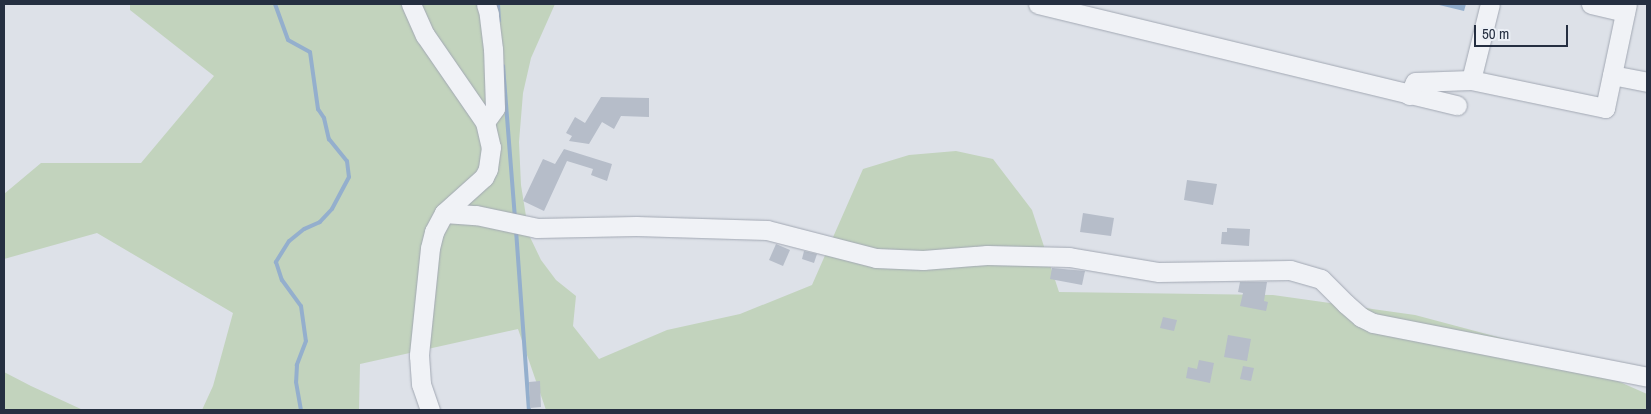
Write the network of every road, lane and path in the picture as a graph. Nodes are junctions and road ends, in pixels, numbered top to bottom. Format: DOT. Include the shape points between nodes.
graph roads {
  1 [pos="411,4"];
  2 [pos="486,4"];
  3 [pos="1038,4"];
  4 [pos="1490,4"];
  5 [pos="1591,4"];
  6 [pos="1626,8"];
  7 [pos="1612,75"];
  8 [pos="1471,80"];
  9 [pos="1647,82"];
  10 [pos="1409,95"];
  11 [pos="1457,105"];
  12 [pos="485,122"];
  13 [pos="444,213"];
  14 [pos="1647,377"];
  15 [pos="430,410"];
  1 -- 12 [label="street" via="425,35"];
  2 -- 12 [label="street" via="490,14 495,108"];
  3 -- 10 [label="street" via="1324,71"];
  4 -- 8 [label="street"];
  5 -- 6 [label="street"];
  6 -- 7 [label="street"];
  7 -- 8 [label="street" via="1605,108"];
  7 -- 9 [label="street"];
  8 -- 10 [label="street" via="1415,82"];
  10 -- 11 [label="street"];
  12 -- 13 [label="street" via="491,147 488,169 484,177"];
  13 -- 14 [label="street" via="476,215 537,228 636,226 767,230 876,258 1069,257 1159,272 1290,270 1321,279 1361,317 1373,323"];
  13 -- 15 [label="street" via="430,248 419,355 420,384"];
}
